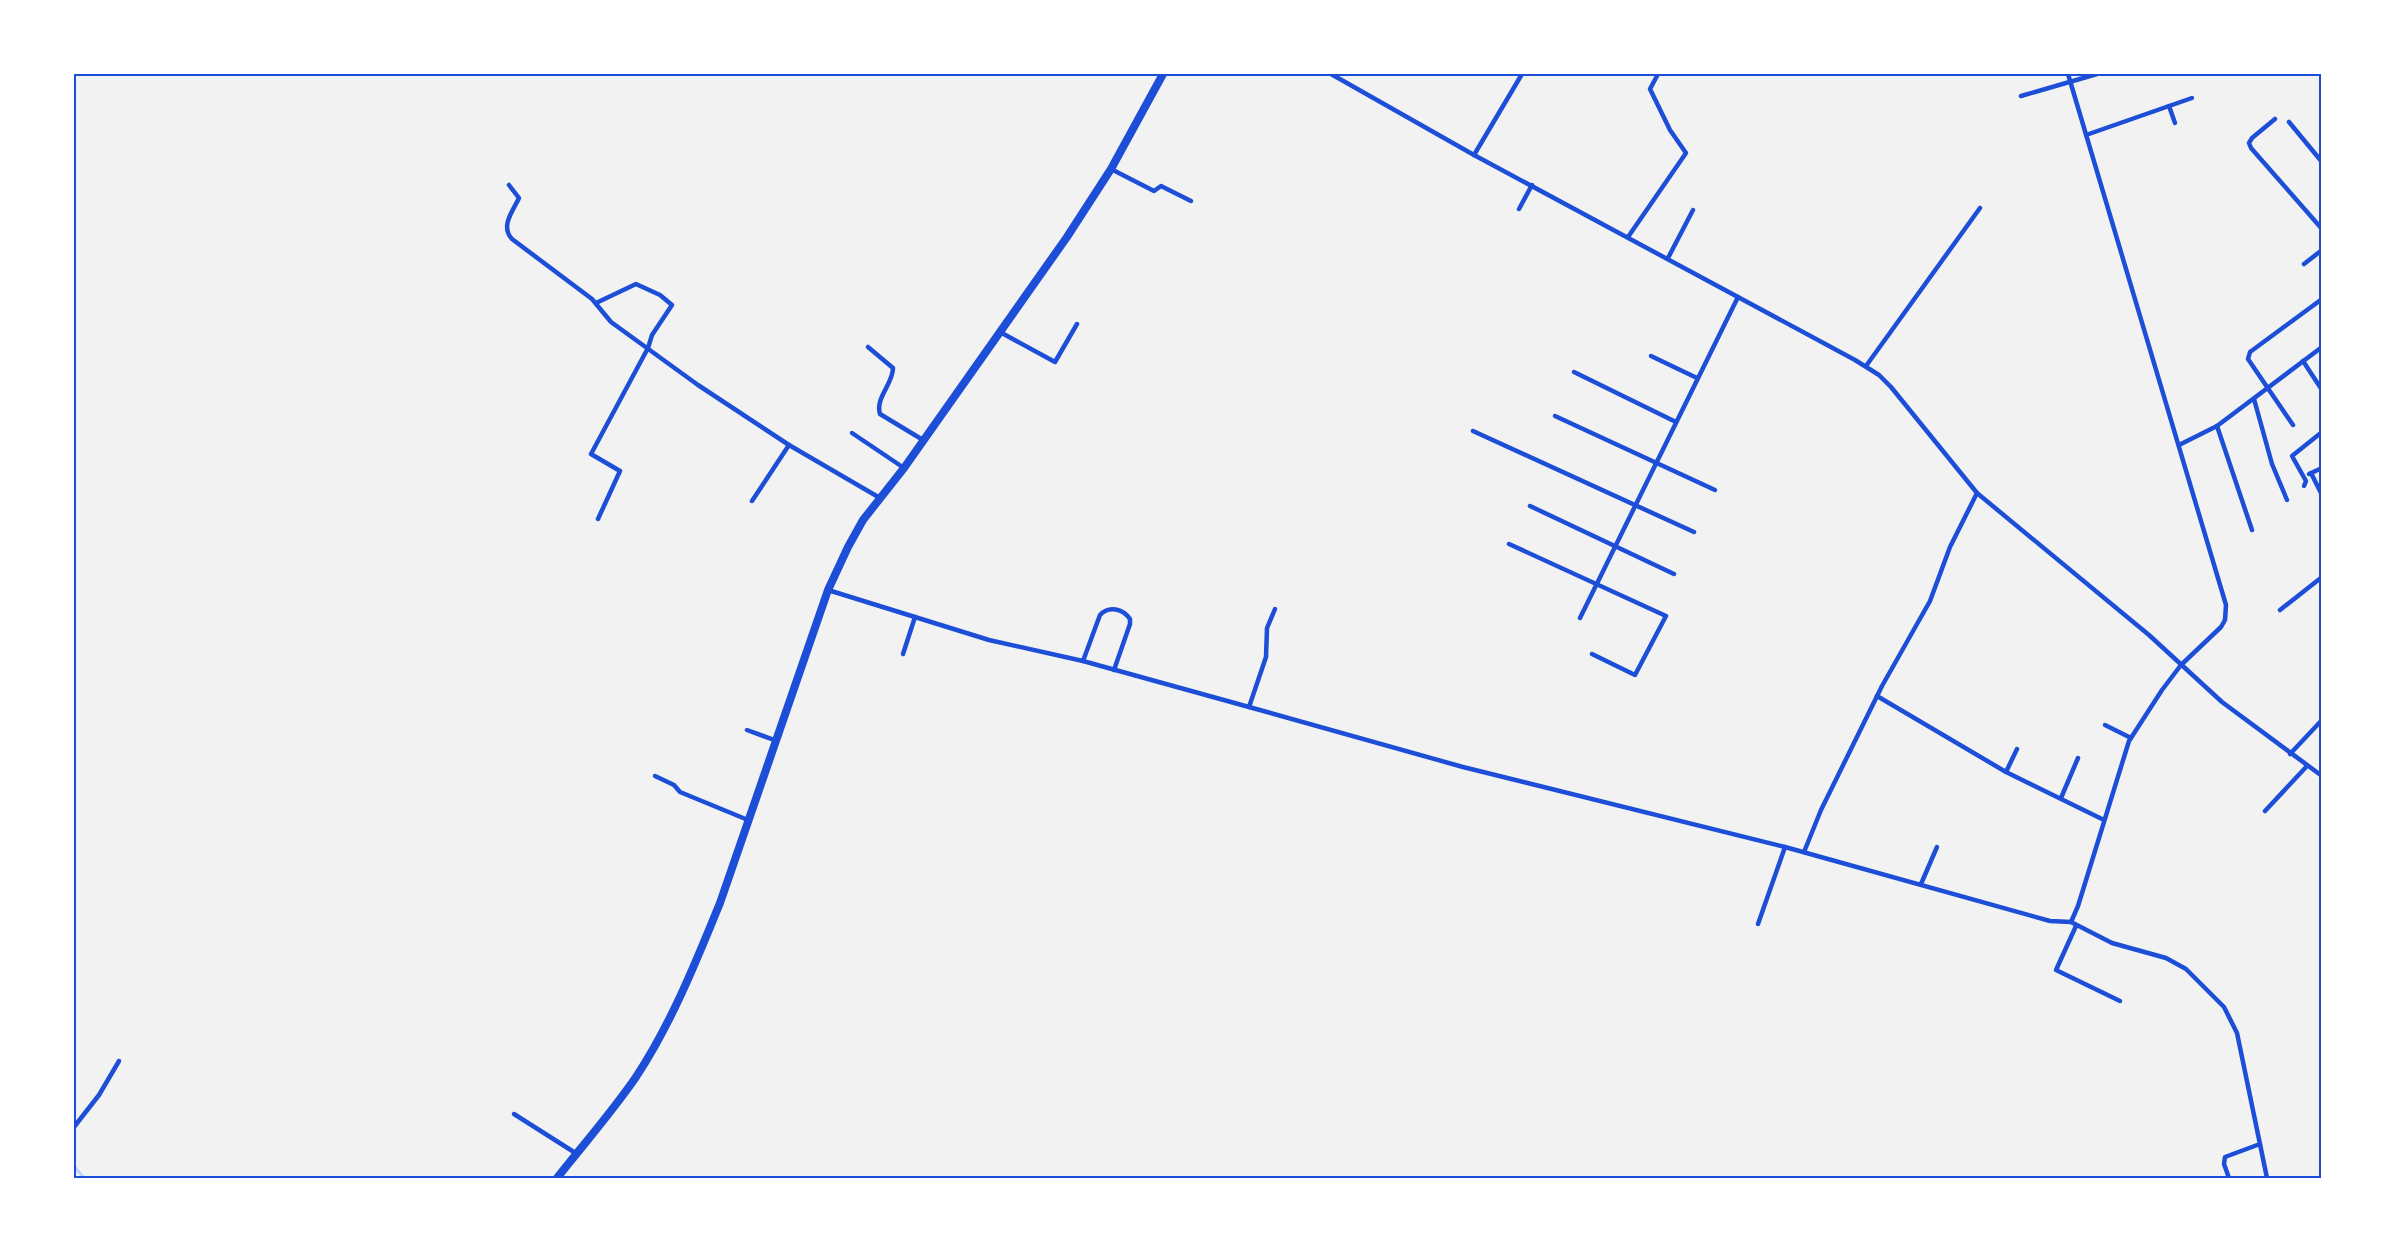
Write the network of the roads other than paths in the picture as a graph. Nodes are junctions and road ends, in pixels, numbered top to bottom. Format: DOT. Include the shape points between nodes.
graph roads {
  1 [pos="1163,74"];
  2 [pos="1331,74"];
  3 [pos="1522,74"];
  4 [pos="1658,74"];
  5 [pos="2068,74"];
  6 [pos="2097,74"];
  7 [pos="2070,81"];
  8 [pos="2021,96"];
  9 [pos="2192,98"];
  10 [pos="2169,106"];
  11 [pos="2276,118"];
  12 [pos="2289,122"];
  13 [pos="2175,123"];
  14 [pos="2088,135"];
  15 [pos="1474,155"];
  16 [pos="2322,162"];
  17 [pos="1110,169"];
  18 [pos="509,185"];
  19 [pos="1532,185"];
  20 [pos="1191,201"];
  21 [pos="1980,208"];
  22 [pos="1519,209"];
  23 [pos="1693,210"];
  24 [pos="2322,229"];
  25 [pos="1628,237"];
  26 [pos="2322,250"];
  27 [pos="1668,258"];
  28 [pos="2304,264"];
  29 [pos="1738,297"];
  30 [pos="2322,298"];
  31 [pos="596,303"];
  32 [pos="1077,324"];
  33 [pos="1000,332"];
  34 [pos="868,347"];
  35 [pos="2322,347"];
  36 [pos="648,348"];
  37 [pos="1651,356"];
  38 [pos="2303,361"];
  39 [pos="1866,366"];
  40 [pos="1574,372"];
  41 [pos="1697,378"];
  42 [pos="2268,388"];
  43 [pos="2322,390"];
  44 [pos="2254,399"];
  45 [pos="1555,416"];
  46 [pos="1676,422"];
  47 [pos="2293,425"];
  48 [pos="2217,426"];
  49 [pos="1473,431"];
  50 [pos="2322,432"];
  51 [pos="852,434"];
  52 [pos="923,440"];
  53 [pos="2182,444"];
  54 [pos="789,445"];
  55 [pos="1656,463"];
  56 [pos="904,468"];
  57 [pos="2322,468"];
  58 [pos="2311,474"];
  59 [pos="2304,477"];
  60 [pos="2304,486"];
  61 [pos="1715,490"];
  62 [pos="1977,493"];
  63 [pos="2322,495"];
  64 [pos="880,498"];
  65 [pos="2287,500"];
  66 [pos="752,501"];
  67 [pos="1635,505"];
  68 [pos="1530,506"];
  69 [pos="598,519"];
  70 [pos="2252,530"];
  71 [pos="1694,532"];
  72 [pos="1509,544"];
  73 [pos="1614,546"];
  74 [pos="1674,573"];
  75 [pos="2320,578"];
  76 [pos="1596,584"];
  77 [pos="2322,585"];
  78 [pos="828,590"];
  79 [pos="1275,609"];
  80 [pos="2280,610"];
  81 [pos="915,617"];
  82 [pos="1580,618"];
  83 [pos="903,654"];
  84 [pos="1592,654"];
  85 [pos="1083,661"];
  86 [pos="2181,666"];
  87 [pos="1114,670"];
  88 [pos="1877,696"];
  89 [pos="1249,707"];
  90 [pos="2322,720"];
  91 [pos="2106,725"];
  92 [pos="747,730"];
  93 [pos="2131,738"];
  94 [pos="777,741"];
  95 [pos="2016,749"];
  96 [pos="2290,754"];
  97 [pos="2078,758"];
  98 [pos="2307,766"];
  99 [pos="2006,772"];
  100 [pos="655,776"];
  101 [pos="2322,776"];
  102 [pos="2061,798"];
  103 [pos="2265,811"];
  104 [pos="748,820"];
  105 [pos="2104,820"];
  106 [pos="1785,847"];
  107 [pos="1937,847"];
  108 [pos="1804,852"];
  109 [pos="1921,884"];
  110 [pos="1758,924"];
  111 [pos="2074,924"];
  112 [pos="2120,1001"];
  113 [pos="119,1060"];
  114 [pos="514,1114"];
  115 [pos="74,1127"];
  116 [pos="2260,1144"];
  117 [pos="577,1154"];
  118 [pos="557,1179"];
  119 [pos="2229,1179"];
  120 [pos="2267,1179"];
  1 -- 17 [label="main road"];
  2 -- 15 [label="street"];
  3 -- 15 [label="street"];
  4 -- 25 [label="street" via="1650,89 1686,153"];
  5 -- 7 [label="street"];
  6 -- 7 [label="street"];
  7 -- 8 [label="street"];
  7 -- 14 [label="street"];
  9 -- 10 [label="street"];
  10 -- 13 [label="street"];
  10 -- 14 [label="street"];
  11 -- 24 [label="street" via="2252,138 2251,148"];
  12 -- 16 [label="street"];
  14 -- 53 [label="street"];
  15 -- 19 [label="street"];
  17 -- 20 [label="street" via="1154,191 1161,186"];
  17 -- 33 [label="main road"];
  18 -- 31 [label="street" via="519,198 510,215 508,235"];
  19 -- 22 [label="street"];
  19 -- 25 [label="street"];
  21 -- 39 [label="street"];
  23 -- 27 [label="street"];
  25 -- 27 [label="street"];
  26 -- 28 [label="street"];
  27 -- 29 [label="street"];
  29 -- 39 [label="street"];
  29 -- 41 [label="street"];
  30 -- 42 [label="street" via="2247,355"];
  31 -- 36 [label="street" via="611,322"];
  31 -- 36 [label="street" via="636,284 671,302"];
  32 -- 33 [label="street" via="1055,362"];
  33 -- 52 [label="main road"];
  34 -- 52 [label="street" via="892,368 879,414"];
  35 -- 38 [label="street"];
  36 -- 54 [label="street"];
  36 -- 69 [label="street" via="591,454 620,471"];
  37 -- 41 [label="street"];
  38 -- 42 [label="street"];
  38 -- 43 [label="street"];
  39 -- 62 [label="street" via="1904,401"];
  40 -- 46 [label="street"];
  41 -- 46 [label="street"];
  42 -- 44 [label="street"];
  42 -- 47 [label="street"];
  44 -- 48 [label="street"];
  44 -- 65 [label="street" via="2272,464"];
  45 -- 55 [label="street"];
  46 -- 55 [label="street"];
  48 -- 53 [label="street"];
  48 -- 70 [label="street"];
  49 -- 67 [label="street"];
  50 -- 59 [label="street" via="2292,456"];
  51 -- 56 [label="street"];
  52 -- 56 [label="main road"];
  53 -- 86 [label="street" via="2226,604 2221,627"];
  54 -- 64 [label="street"];
  54 -- 66 [label="street"];
  55 -- 61 [label="street"];
  55 -- 67 [label="street"];
  56 -- 64 [label="main road"];
  57 -- 58 [label="street"];
  58 -- 59 [label="street"];
  58 -- 63 [label="street"];
  59 -- 60 [label="street"];
  62 -- 86 [label="street" via="2141,628"];
  62 -- 88 [label="street" via="1950,547 1930,601"];
  64 -- 78 [label="main road" via="859,528"];
  67 -- 71 [label="street"];
  67 -- 73 [label="street"];
  68 -- 73 [label="street"];
  72 -- 76 [label="street"];
  73 -- 74 [label="street"];
  73 -- 76 [label="street"];
  75 -- 77 [label="street"];
  75 -- 80 [label="street"];
  76 -- 82 [label="street"];
  76 -- 84 [label="street" via="1666,616 1635,675"];
  78 -- 81 [label="street"];
  78 -- 94 [label="main road"];
  79 -- 89 [label="street" via="1267,627 1264,665"];
  81 -- 83 [label="street"];
  81 -- 85 [label="street" via="989,640"];
  85 -- 87 [label="street"];
  85 -- 87 [label="street" via="1100,615 1110,609 1123,612 1130,624"];
  86 -- 93 [label="street"];
  86 -- 96 [label="street"];
  87 -- 89 [label="street"];
  88 -- 99 [label="street"];
  88 -- 108 [label="street"];
  89 -- 106 [label="street" via="1463,767"];
  90 -- 96 [label="street"];
  91 -- 93 [label="street"];
  92 -- 94 [label="street"];
  93 -- 105 [label="street"];
  94 -- 104 [label="main road"];
  95 -- 99 [label="street"];
  96 -- 98 [label="street"];
  97 -- 102 [label="street"];
  98 -- 101 [label="street"];
  98 -- 103 [label="street"];
  99 -- 102 [label="street"];
  100 -- 104 [label="street" via="680,792"];
  102 -- 105 [label="street"];
  104 -- 117 [label="main road" via="720,903 673,1009 637,1076"];
  105 -- 111 [label="street"];
  106 -- 108 [label="street"];
  106 -- 110 [label="street"];
  107 -- 109 [label="street"];
  108 -- 109 [label="street"];
  109 -- 111 [label="street" via="2050,921"];
  111 -- 112 [label="street" via="2056,970"];
  111 -- 116 [label="street" via="2112,943 2176,963 2224,1007 2237,1033"];
  113 -- 115 [label="street"];
  114 -- 117 [label="street"];
  116 -- 119 [label="street" via="2225,1157"];
  116 -- 120 [label="street"];
  117 -- 118 [label="main road"];
}
